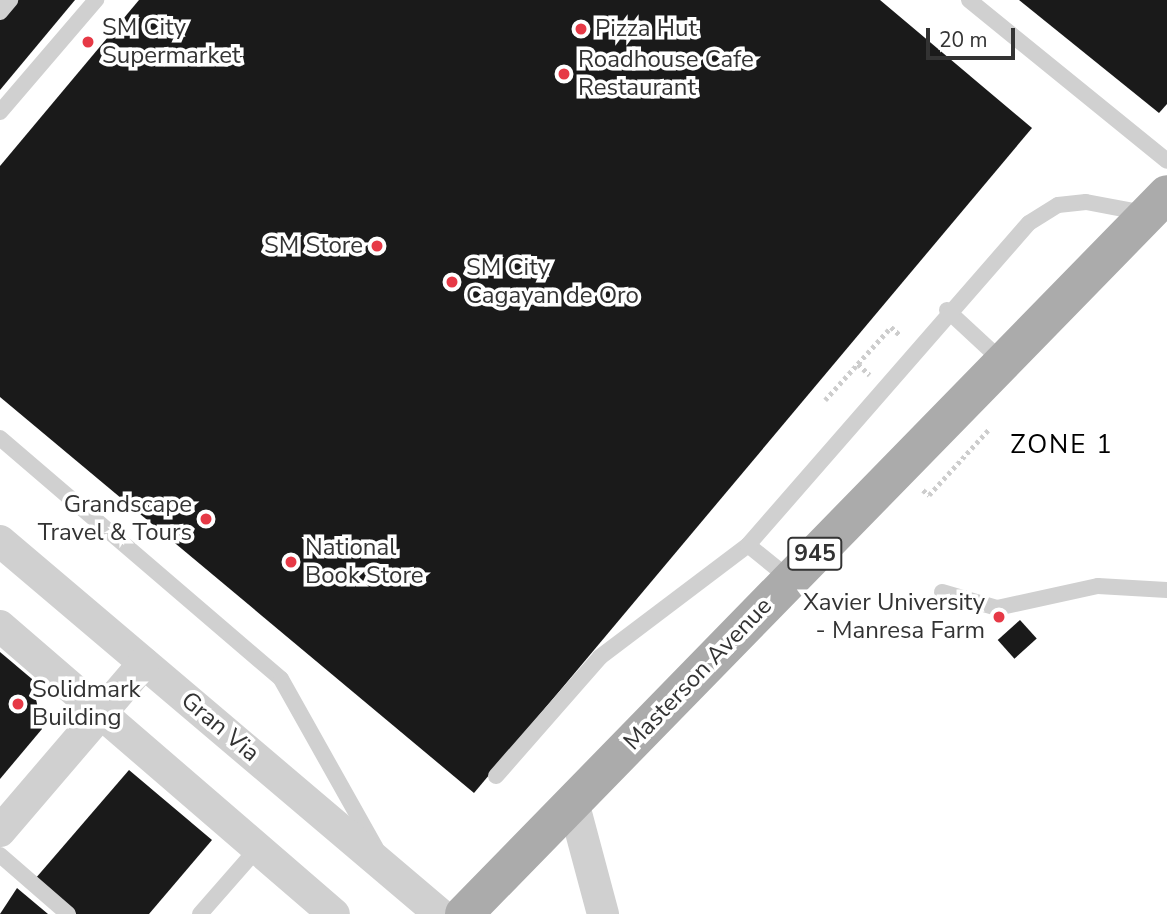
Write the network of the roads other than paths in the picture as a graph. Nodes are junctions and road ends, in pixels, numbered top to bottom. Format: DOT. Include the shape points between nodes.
graph roads {
  1 [pos="10,0"];
  2 [pos="96,0"];
  3 [pos="969,0"];
  4 [pos="0,12"];
  5 [pos="0,112"];
  6 [pos="1167,161"];
  7 [pos="1157,204"];
  8 [pos="947,310"];
  9 [pos="1003,362"];
  10 [pos="0,438"];
  11 [pos="0,541"];
  12 [pos="748,545"];
  13 [pos="790,579"];
  14 [pos="1167,590"];
  15 [pos="942,592"];
  16 [pos="0,626"];
  17 [pos="144,663"];
  18 [pos="101,712"];
  19 [pos="496,776"];
  20 [pos="573,802"];
  21 [pos="0,831"];
  22 [pos="257,849"];
  23 [pos="0,855"];
  24 [pos="390,871"];
  25 [pos="68,914"];
  26 [pos="200,914"];
  27 [pos="334,914"];
  28 [pos="440,914"];
  29 [pos="464,914"];
  30 [pos="603,914"];
  1 -- 4 [label="lane"];
  2 -- 5 [label="lane"];
  3 -- 6 [label="lane"];
  7 -- 8 [label="lane" via="1058,205 1029,223"];
  7 -- 9 [label="main road, Masterson Avenue / 945"];
  8 -- 9 [label="lane"];
  8 -- 12 [label="lane"];
  9 -- 13 [label="main road, Masterson Avenue / 945"];
  10 -- 24 [label="lane" via="281,679"];
  11 -- 17 [label="street, Gran Via"];
  12 -- 13 [label="lane"];
  12 -- 19 [label="lane" via="600,657"];
  13 -- 20 [label="main road, Masterson Avenue / 945"];
  14 -- 15 [label="lane" via="1098,586 997,608"];
  16 -- 18 [label="street"];
  17 -- 18 [label="street"];
  17 -- 24 [label="street, Gran Via"];
  18 -- 21 [label="street"];
  18 -- 22 [label="street"];
  20 -- 29 [label="main road, Masterson Avenue / 945"];
  20 -- 30 [label="street"];
  22 -- 26 [label="lane"];
  22 -- 27 [label="street"];
  23 -- 25 [label="lane"];
  24 -- 28 [label="street, Gran Via"];
}
